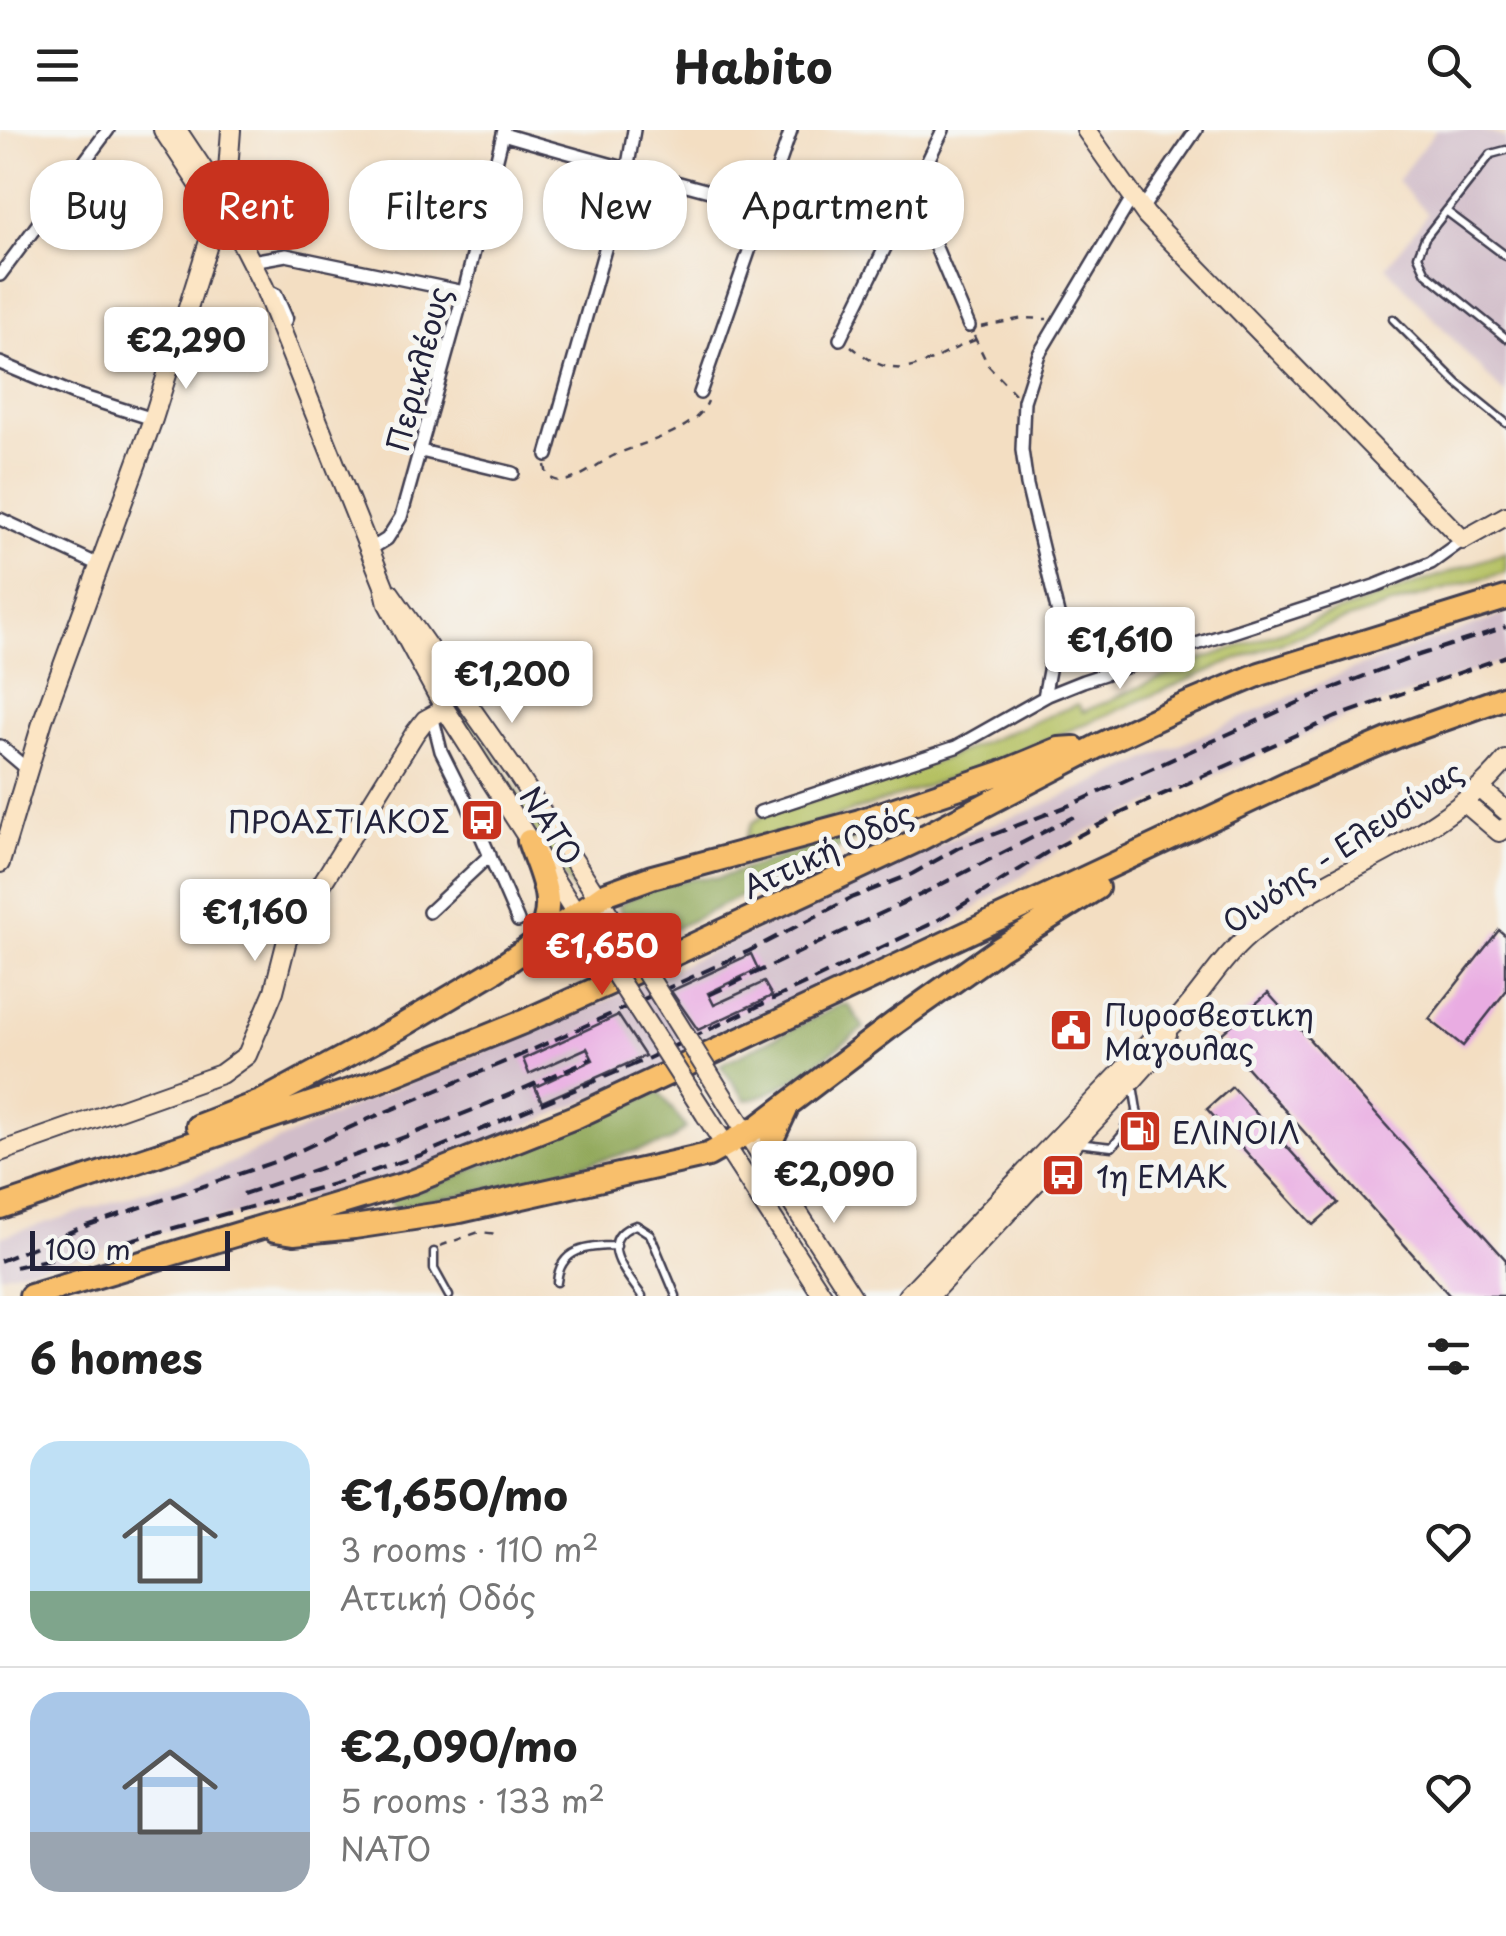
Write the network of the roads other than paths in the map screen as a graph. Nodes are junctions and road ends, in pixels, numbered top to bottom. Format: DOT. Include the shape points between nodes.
graph roads {
  1 [pos="108,130"];
  2 [pos="163,130"];
  3 [pos="178,130"];
  4 [pos="230,130"];
  5 [pos="634,130"];
  6 [pos="791,130"];
  7 [pos="943,130"];
  8 [pos="1086,130"];
  9 [pos="1196,130"];
  10 [pos="503,132"];
  11 [pos="1506,150"];
  12 [pos="196,160"];
  13 [pos="230,160"];
  14 [pos="592,160"];
  15 [pos="629,160"];
  16 [pos="781,160"];
  17 [pos="928,160"];
  18 [pos="183,161"];
  19 [pos="1138,203"];
  20 [pos="1446,211"];
  21 [pos="205,250"];
  22 [pos="246,250"];
  23 [pos="605,250"];
  24 [pos="750,250"];
  25 [pos="884,250"];
  26 [pos="936,250"];
  27 [pos="1506,256"];
  28 [pos="252,261"];
  29 [pos="0,275"];
  30 [pos="464,292"];
  31 [pos="1394,319"];
  32 [pos="969,326"];
  33 [pos="1506,338"];
  34 [pos="840,339"];
  35 [pos="0,363"];
  36 [pos="700,394"];
  37 [pos="152,419"];
  38 [pos="1506,423"];
  39 [pos="422,451"];
  40 [pos="548,456"];
  41 [pos="513,473"];
  42 [pos="1506,516"];
  43 [pos="0,520"];
  44 [pos="1463,540"];
  45 [pos="369,550"];
  46 [pos="98,564"];
  47 [pos="384,586"];
  48 [pos="1506,598"];
  49 [pos="1506,696"];
  50 [pos="1044,697"];
  51 [pos="438,712"];
  52 [pos="0,746"];
  53 [pos="1098,746"];
  54 [pos="1506,760"];
  55 [pos="28,769"];
  56 [pos="1481,788"];
  57 [pos="1465,803"];
  58 [pos="1228,811"];
  59 [pos="760,812"];
  60 [pos="1506,812"];
  61 [pos="1504,833"];
  62 [pos="530,841"];
  63 [pos="490,855"];
  64 [pos="0,864"];
  65 [pos="599,897"];
  66 [pos="429,912"];
  67 [pos="576,913"];
  68 [pos="518,921"];
  69 [pos="534,942"];
  70 [pos="1172,1025"];
  71 [pos="1132,1081"];
  72 [pos="792,1102"];
  73 [pos="747,1134"];
  74 [pos="1076,1142"];
  75 [pos="725,1146"];
  76 [pos="0,1152"];
  77 [pos="108,1171"];
  78 [pos="777,1181"];
  79 [pos="0,1207"];
  80 [pos="262,1228"];
  81 [pos="617,1246"];
  82 [pos="434,1252"];
  83 [pos="558,1282"];
  84 [pos="30,1296"];
  85 [pos="449,1296"];
  86 [pos="642,1296"];
  87 [pos="676,1296"];
  88 [pos="824,1296"];
  89 [pos="852,1296"];
  90 [pos="907,1296"];
  91 [pos="929,1296"];
  1 -- 29 [label="street"];
  2 -- 18 [label="main road"];
  3 -- 12 [label="main road"];
  4 -- 13 [label="main road"];
  5 -- 15 [label="street"];
  6 -- 16 [label="street"];
  7 -- 17 [label="street"];
  8 -- 19 [label="main road"];
  9 -- 19 [label="street"];
  10 -- 14 [label="street"];
  10 -- 30 [label="street, Περικλέους"];
  11 -- 20 [label="lane" via="1491,154"];
  19 -- 44 [label="main road"];
  19 -- 50 [label="street" via="1038,354 1024,401 1027,485 1058,613"];
  20 -- 27 [label="lane"];
  20 -- 33 [label="lane" via="1419,248 1420,266"];
  21 -- 37 [label="main road"];
  22 -- 28 [label="main road"];
  23 -- 40 [label="street"];
  24 -- 36 [label="street"];
  25 -- 34 [label="street"];
  26 -- 32 [label="street"];
  28 -- 30 [label="street" via="286,256"];
  28 -- 45 [label="main road"];
  30 -- 39 [label="street, Περικλέους"];
  31 -- 38 [label="lane"];
  35 -- 37 [label="street"];
  37 -- 46 [label="main road"];
  39 -- 41 [label="street"];
  39 -- 45 [label="street, Περικλέους" via="394,530"];
  42 -- 44 [label="main road"];
  43 -- 46 [label="street"];
  44 -- 50 [label="street" via="1431,563 1377,584"];
  45 -- 47 [label="main road"];
  46 -- 55 [label="main road"];
  47 -- 51 [label="main road, ΝΑΤΟ"];
  47 -- 65 [label="main road, ΝΑΤΟ"];
  48 -- 53 [label="highway, Αττική Οδός" via="1260,674"];
  49 -- 58 [label="highway"];
  50 -- 59 [label="street" via="956,747"];
  51 -- 62 [label="main road, ΝΑΤΟ"];
  51 -- 63 [label="street" via="441,751"];
  51 -- 76 [label="main road" via="424,720 287,940 247,1055 221,1074"];
  52 -- 55 [label="street"];
  53 -- 65 [label="highway" via="1059,749 860,820"];
  53 -- 77 [label="highway, Αττική Οδός" via="918,840 523,1022 370,1084"];
  54 -- 56 [label="main road, Οινόης - Ελευσίνας"];
  55 -- 64 [label="main road"];
  56 -- 57 [label="main road, Οινόης - Ελευσίνας"];
  56 -- 60 [label="main road"];
  57 -- 61 [label="main road"];
  57 -- 70 [label="main road, Οινόης - Ελευσίνας" via="1248,936"];
  58 -- 72 [label="highway" via="999,949"];
  58 -- 80 [label="highway" via="577,1116 412,1182"];
  62 -- 67 [label="main road, ΝΑΤΟ"];
  62 -- 69 [label="highway" via="549,899"];
  63 -- 66 [label="street"];
  63 -- 68 [label="street"];
  65 -- 67 [label="highway"];
  65 -- 73 [label="main road, ΝΑΤΟ, bridge"];
  67 -- 69 [label="highway"];
  67 -- 75 [label="main road, ΝΑΤΟ, bridge"];
  69 -- 77 [label="highway" via="400,1028"];
  70 -- 71 [label="main road, Οινόης - Ελευσίνας"];
  70 -- 90 [label="main road, Οινόης - Ελευσίνας"];
  71 -- 74 [label="main road, Οινόης - Ελευσίνας"];
  71 -- 74 [label="lane" via="1138,1116 1112,1147"];
  72 -- 73 [label="highway"];
  72 -- 78 [label="highway" via="772,1138"];
  73 -- 75 [label="highway"];
  73 -- 78 [label="main road, ΝΑΤΟ"];
  74 -- 91 [label="main road, Οινόης - Ελευσίνας"];
  75 -- 80 [label="highway" via="699,1158 460,1211 294,1233"];
  75 -- 88 [label="main road, ΝΑΤΟ"];
  77 -- 79 [label="highway, Αττική Οδός"];
  78 -- 89 [label="main road, ΝΑΤΟ"];
  80 -- 84 [label="highway"];
  81 -- 83 [label="lane" via="568,1254"];
  81 -- 86 [label="lane" via="621,1271"];
  81 -- 87 [label="lane" via="626,1228 644,1227"];
  82 -- 85 [label="lane" via="434,1269"];
}
